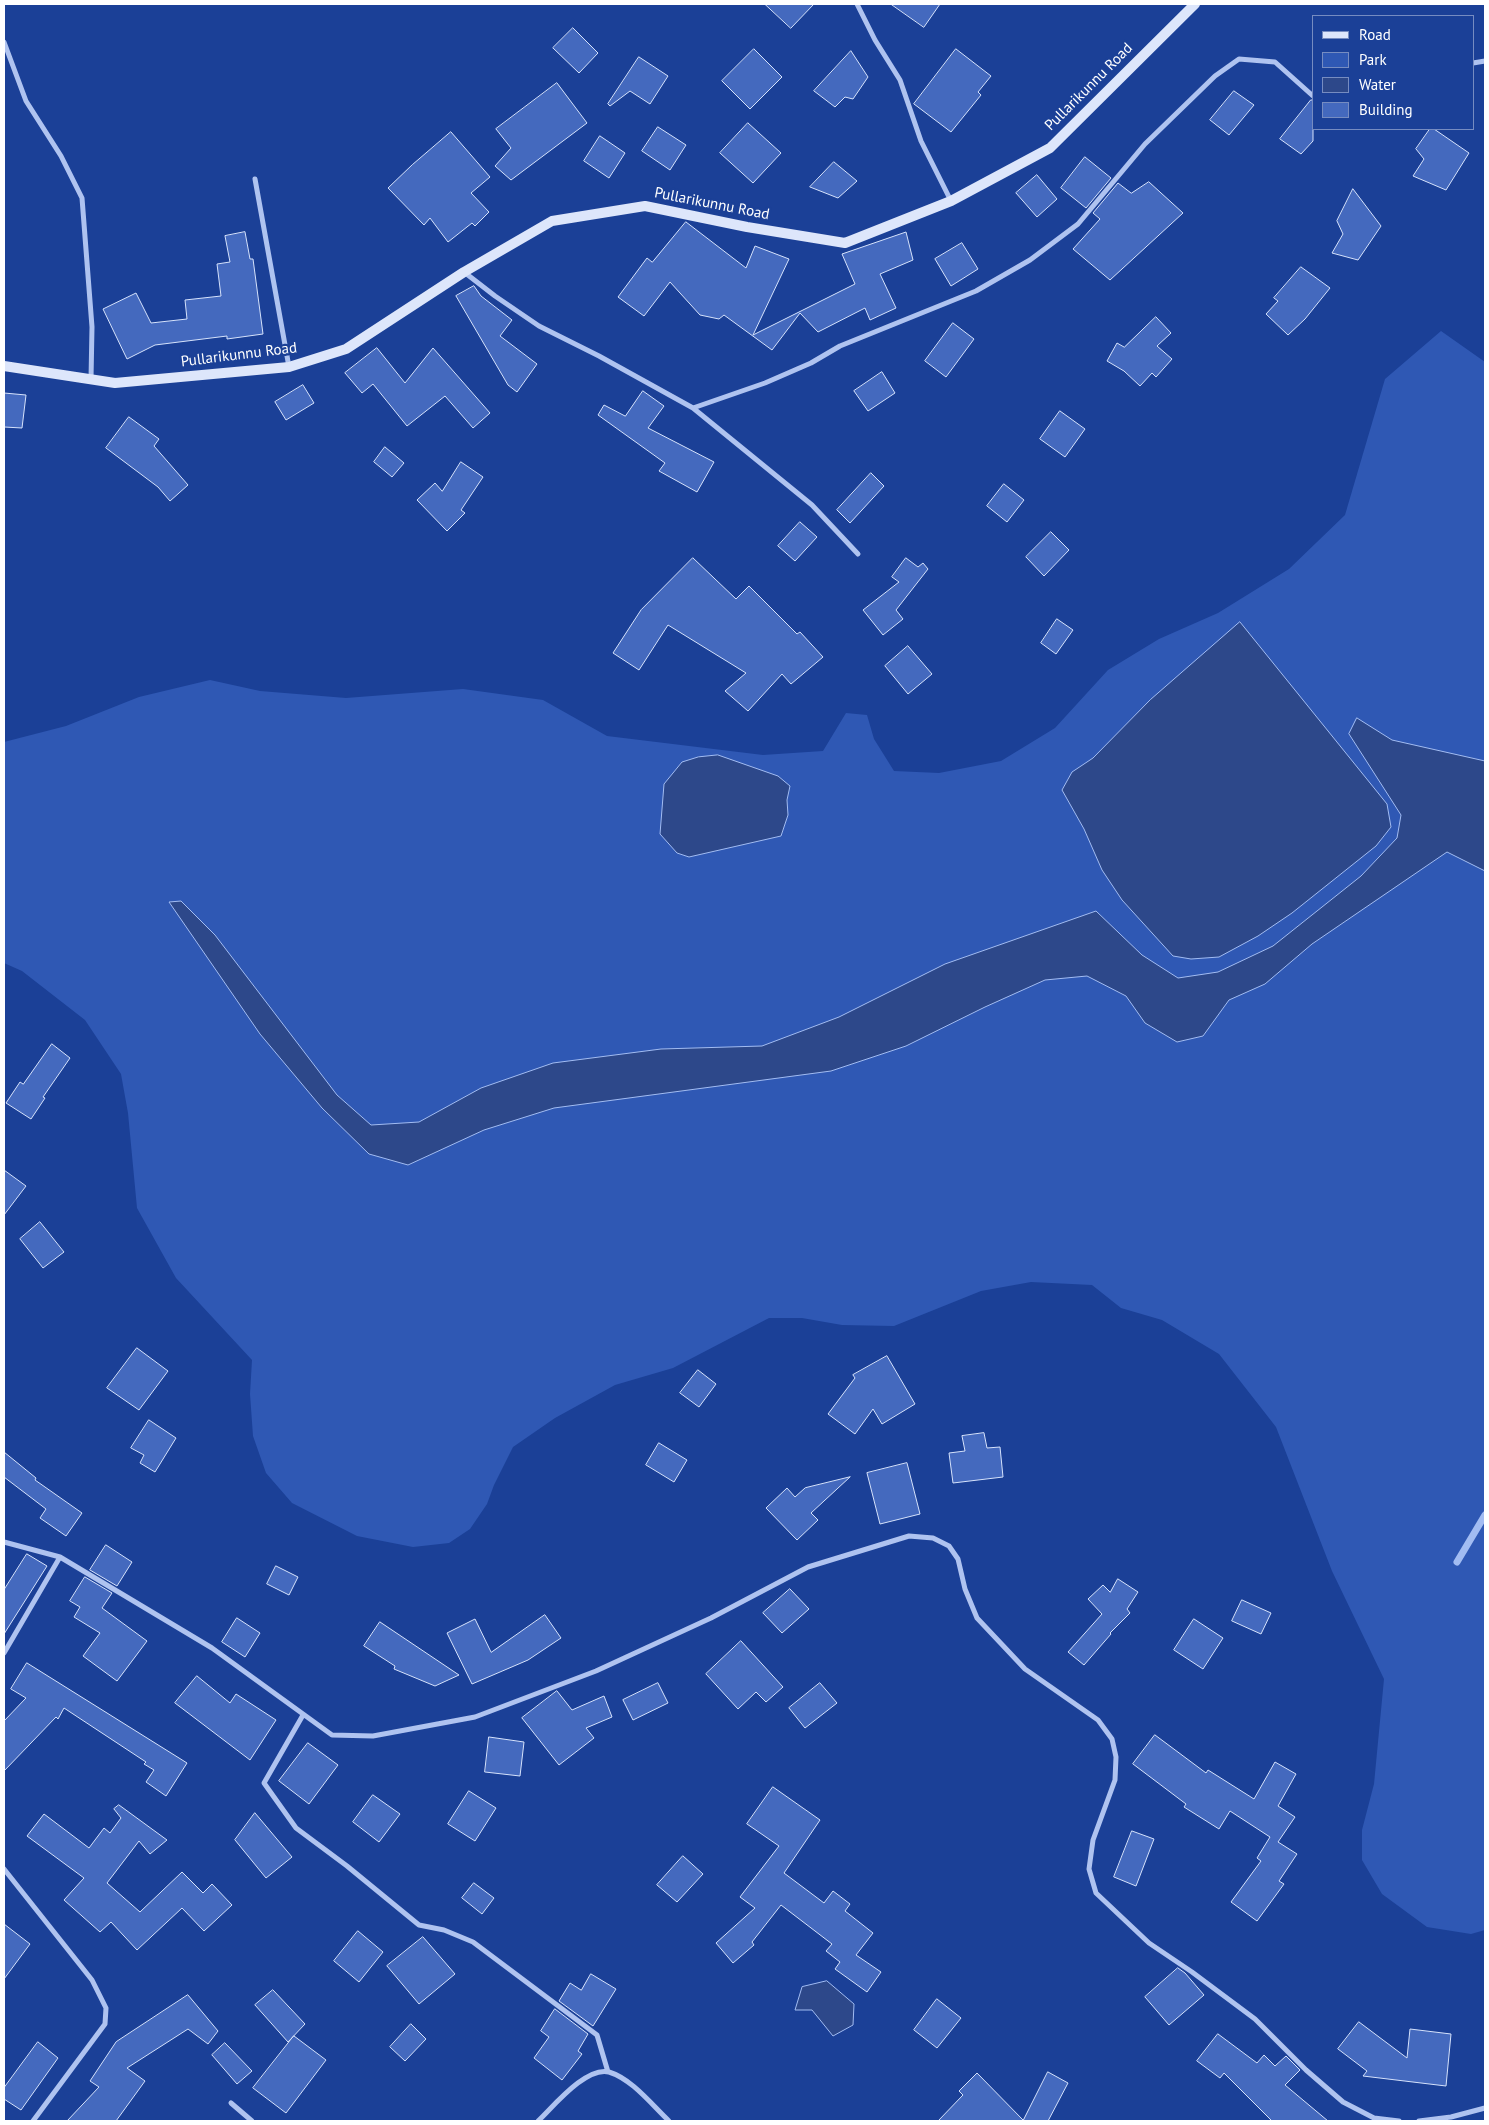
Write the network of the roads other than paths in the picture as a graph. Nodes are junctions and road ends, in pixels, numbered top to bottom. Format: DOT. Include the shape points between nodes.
graph roads {
  1 [pos="857,4"];
  2 [pos="1195,4"];
  3 [pos="4,42"];
  4 [pos="1312,95"];
  5 [pos="255,179"];
  6 [pos="951,201"];
  7 [pos="464,272"];
  8 [pos="4,366"];
  9 [pos="289,367"];
  10 [pos="91,379"];
  11 [pos="693,408"];
  12 [pos="858,554"];
  13 [pos="4,1542"];
  14 [pos="60,1557"];
  15 [pos="4,1653"];
  16 [pos="303,1715"];
  17 [pos="4,1869"];
  18 [pos="608,2072"];
  19 [pos="231,2102"];
  20 [pos="1485,2108"];
  21 [pos="33,2121"];
  22 [pos="252,2121"];
  23 [pos="538,2121"];
  24 [pos="669,2121"];
  25 [pos="1399,2121"];
  26 [pos="1419,2121"];
  1 -- 6 [label="street" via="900,80 920,141"];
  2 -- 6 [label="main road, Pullarikunnu Road" via="1050,148"];
  3 -- 10 [label="street" via="26,101 61,156 82,198 92,327"];
  4 -- 11 [label="street" via="1275,62 1238,59 1215,76 1145,144 1078,224 1030,260 976,291 840,346 765,383"];
  5 -- 9 [label="street"];
  6 -- 7 [label="main road, Pullarikunnu Road" via="844,243 645,206 552,221"];
  7 -- 9 [label="main road, Pullarikunnu Road" via="346,349"];
  7 -- 11 [label="street" via="538,326"];
  8 -- 10 [label="main road, Pullarikunnu Road"];
  9 -- 10 [label="main road, Pullarikunnu Road" via="115,383"];
  11 -- 12 [label="street" via="812,505"];
  13 -- 14 [label="street"];
  14 -- 15 [label="street"];
  14 -- 16 [label="street" via="212,1648"];
  16 -- 18 [label="street" via="264,1783 296,1828 419,1925 444,1930 473,1942 596,2035"];
  16 -- 25 [label="street" via="332,1735 354,1737 439,1726 475,1717 596,1671 711,1618 808,1566 909,1536 933,1538 949,1546 958,1559 964,1589 977,1618 1025,1669 1098,1720 1112,1740 1116,1757 1115,1780 1093,1840 1089,1869 1096,1893 1149,1943 1255,2020 1343,2102 1374,2118"];
  17 -- 21 [label="street" via="92,1980 106,2008 105,2024"];
  18 -- 23 [label="street" via="592,2074 578,2082"];
  18 -- 24 [label="street" via="628,2082"];
  19 -- 22 [label="street"];
  20 -- 26 [label="street"];
}
